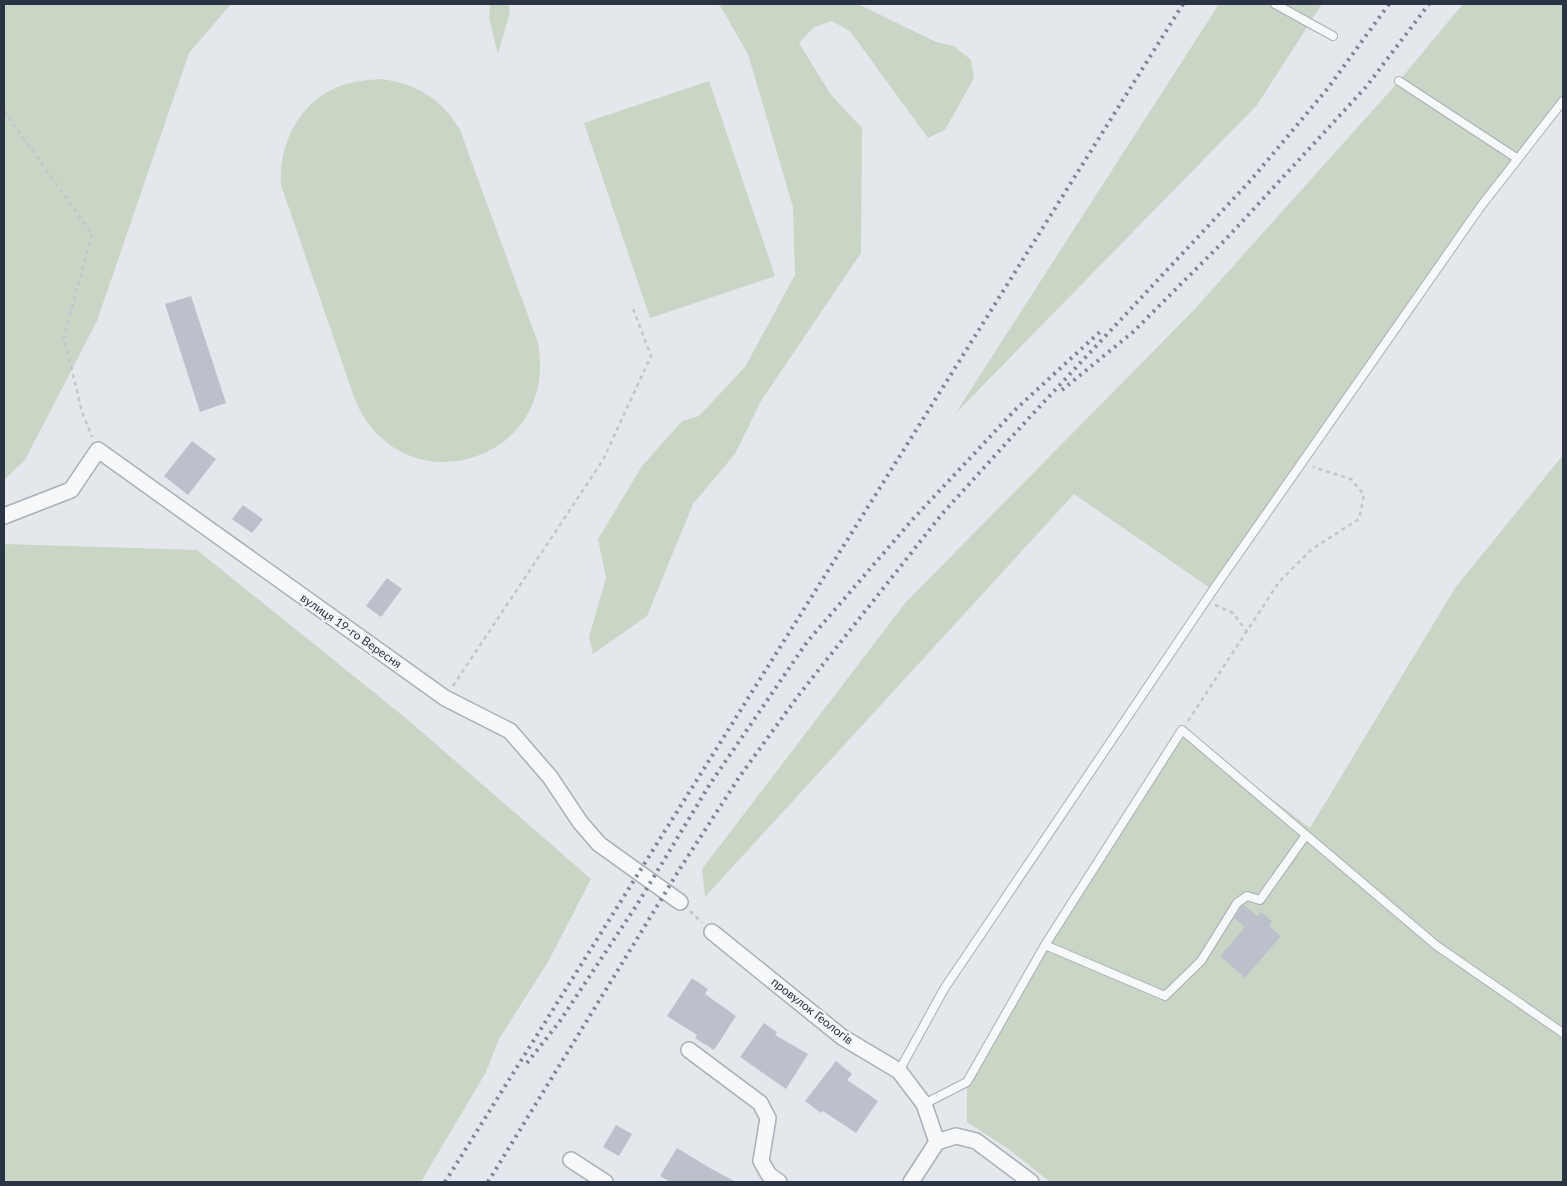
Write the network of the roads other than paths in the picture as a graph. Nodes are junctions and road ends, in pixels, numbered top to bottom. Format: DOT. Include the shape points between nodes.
graph roads {
  1 [pos="1274,4"];
  2 [pos="1333,36"];
  3 [pos="1399,81"];
  4 [pos="1563,101"];
  5 [pos="1518,159"];
  6 [pos="4,516"];
  7 [pos="1306,835"];
  8 [pos="680,902"];
  9 [pos="712,932"];
  10 [pos="1045,945"];
  11 [pos="1563,1033"];
  12 [pos="689,1050"];
  13 [pos="899,1071"];
  14 [pos="924,1104"];
  15 [pos="937,1142"];
  16 [pos="571,1160"];
  17 [pos="606,1182"];
  18 [pos="779,1182"];
  19 [pos="910,1182"];
  20 [pos="1031,1182"];
  1 -- 2 [label="lane"];
  3 -- 5 [label="lane"];
  4 -- 5 [label="lane"];
  5 -- 13 [label="lane" via="1205,602 944,989"];
  6 -- 8 [label="street, вулиця 19-го Вересня" via="71,490 98,450 445,698 510,731 550,777 599,844"];
  7 -- 10 [label="lane" via="1260,900 1247,896 1237,902 1201,961 1165,996"];
  7 -- 10 [label="lane" via="1182,730"];
  7 -- 11 [label="lane" via="1437,946"];
  9 -- 13 [label="street, провулок Геологів" via="842,1037"];
  10 -- 14 [label="lane" via="967,1082"];
  12 -- 18 [label="street" via="760,1103 768,1118 761,1160 769,1174"];
  13 -- 14 [label="street, провулок Геологів"];
  14 -- 15 [label="street, провулок Геологів"];
  15 -- 19 [label="street"];
  15 -- 20 [label="street" via="956,1136 976,1141"];
  16 -- 17 [label="street"];
}
